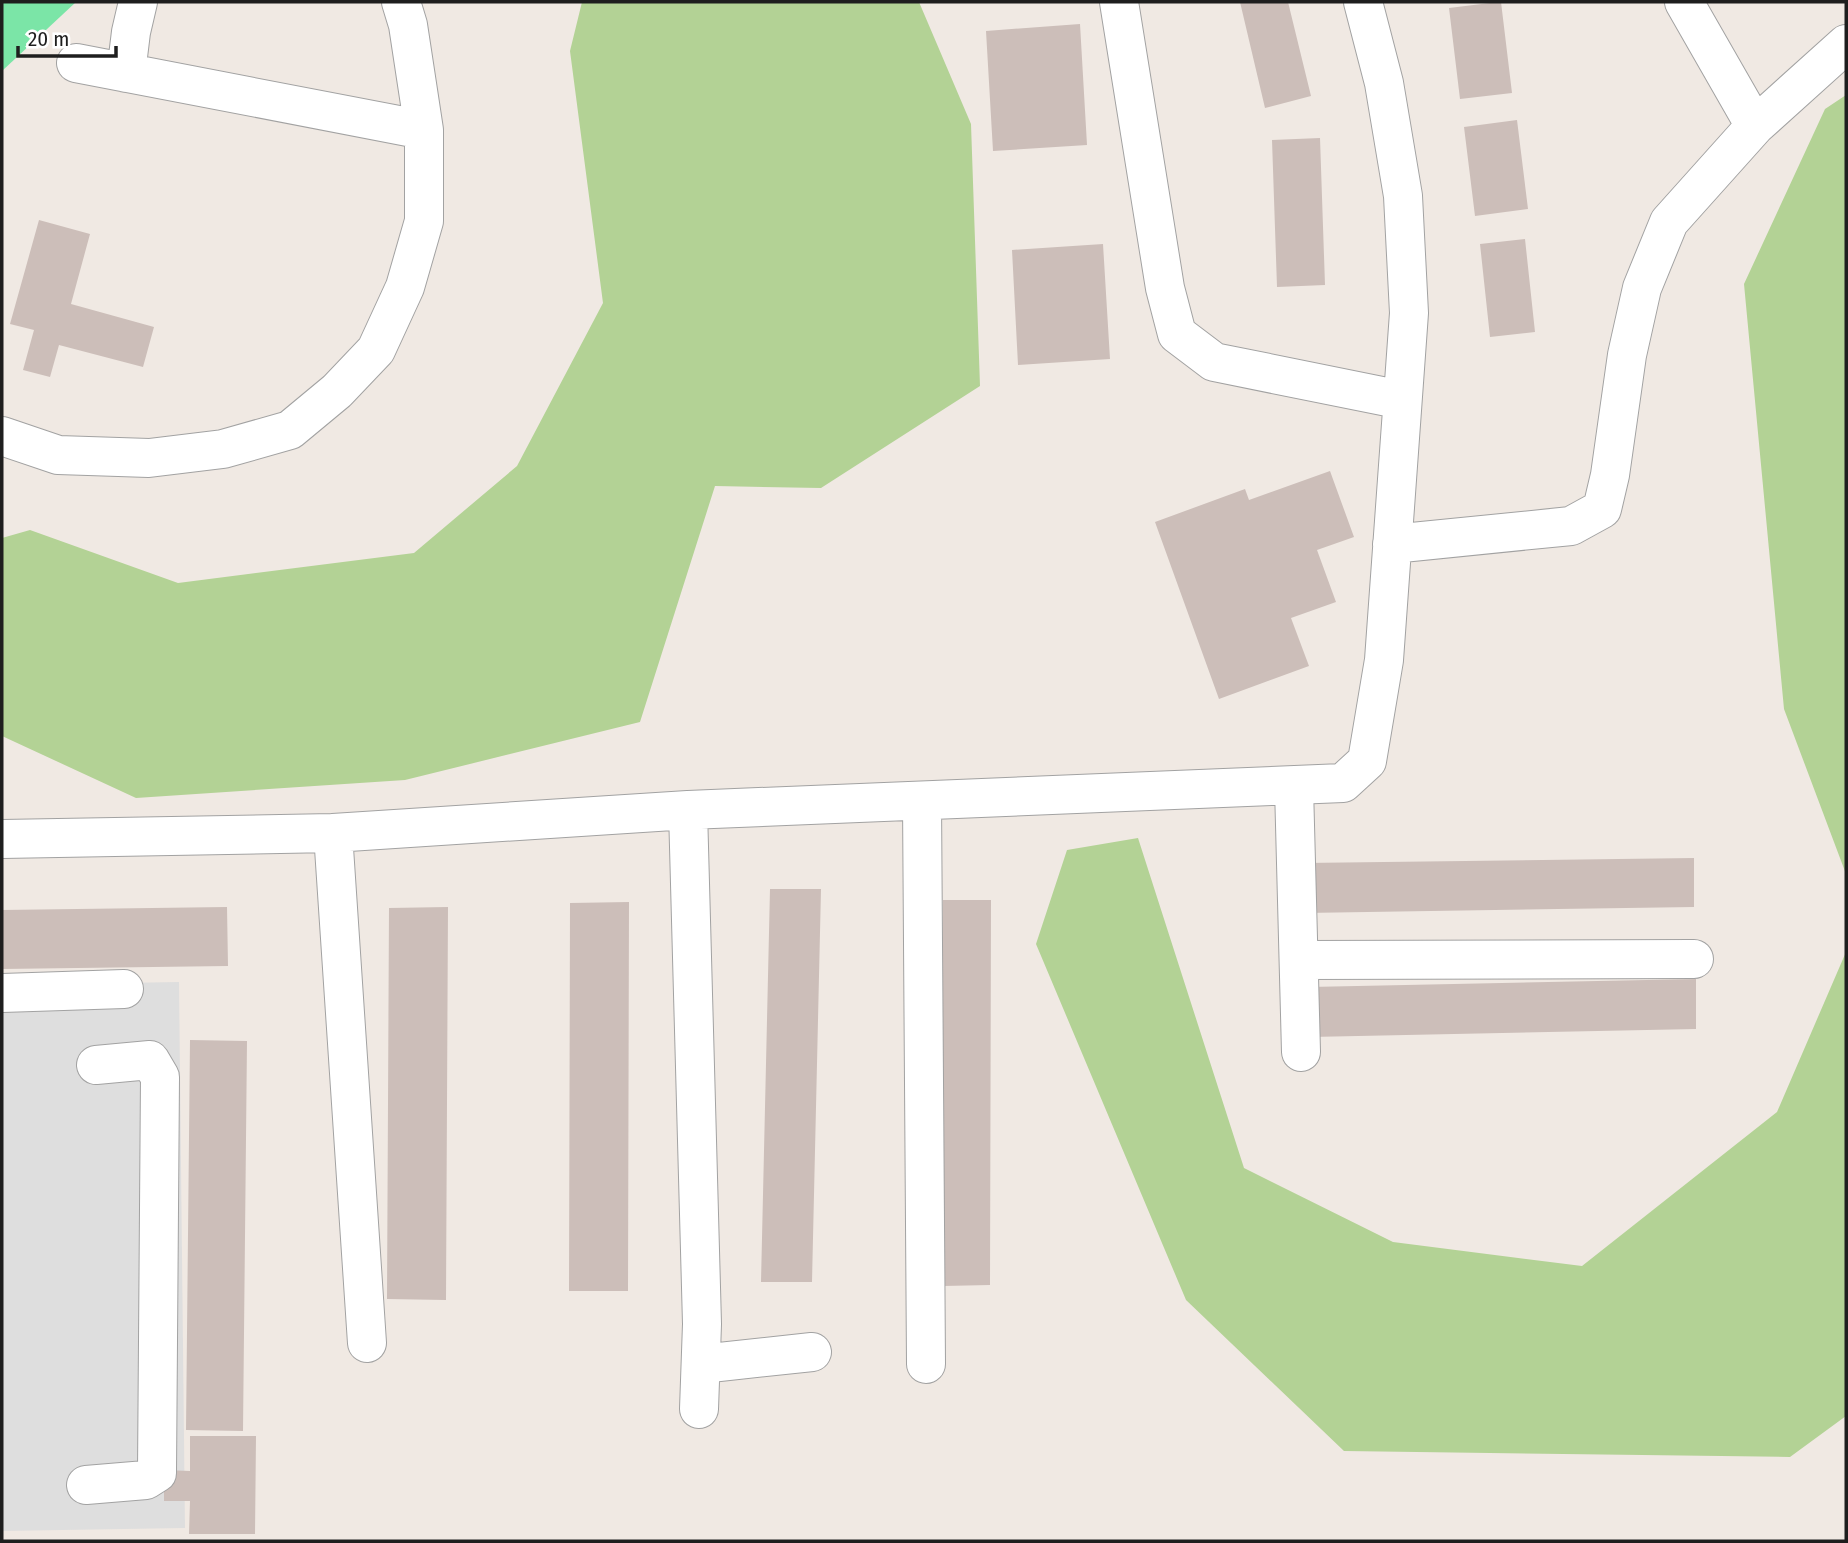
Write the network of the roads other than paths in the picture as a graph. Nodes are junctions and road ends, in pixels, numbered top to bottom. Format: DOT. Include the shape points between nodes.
graph roads {
  1 [pos="138,2"];
  2 [pos="401,2"];
  3 [pos="1119,2"];
  4 [pos="1363,2"];
  5 [pos="1684,2"];
  6 [pos="1846,44"];
  7 [pos="76,63"];
  8 [pos="126,73"];
  9 [pos="1755,126"];
  10 [pos="424,130"];
  11 [pos="1402,400"];
  12 [pos="2,436"];
  13 [pos="1392,544"];
  14 [pos="1294,787"];
  15 [pos="922,801"];
  16 [pos="688,810"];
  17 [pos="333,833"];
  18 [pos="2,839"];
  19 [pos="1695,959"];
  20 [pos="1300,960"];
  21 [pos="124,989"];
  22 [pos="2,993"];
  23 [pos="1301,1052"];
  24 [pos="96,1065"];
  25 [pos="366,1343"];
  26 [pos="812,1352"];
  27 [pos="701,1364"];
  28 [pos="926,1364"];
  29 [pos="699,1409"];
  30 [pos="86,1485"];
  1 -- 8 [label="lane"];
  2 -- 10 [label="lane"];
  3 -- 11 [label="lane" via="1177,334 1214,362"];
  4 -- 11 [label="lane" via="1384,83 1403,196 1409,313"];
  5 -- 9 [label="lane"];
  6 -- 9 [label="lane"];
  7 -- 8 [label="lane"];
  8 -- 10 [label="lane"];
  9 -- 13 [label="lane" via="1670,222 1642,288 1602,509 1571,526"];
  10 -- 12 [label="lane" via="424,221 405,287 376,349 337,391 290,430 222,449 149,458 58,455"];
  11 -- 13 [label="lane"];
  13 -- 14 [label="lane" via="1384,660 1367,761 1343,783"];
  14 -- 15 [label="lane"];
  14 -- 20 [label="lane"];
  15 -- 16 [label="lane"];
  15 -- 28 [label="lane"];
  16 -- 17 [label="lane"];
  16 -- 27 [label="lane"];
  17 -- 18 [label="lane"];
  17 -- 25 [label="lane"];
  19 -- 20 [label="lane"];
  20 -- 23 [label="lane"];
  21 -- 22 [label="lane"];
  24 -- 30 [label="lane" via="150,1060 160,1077 157,1473 146,1480"];
  26 -- 27 [label="lane"];
  27 -- 29 [label="lane"];
}
